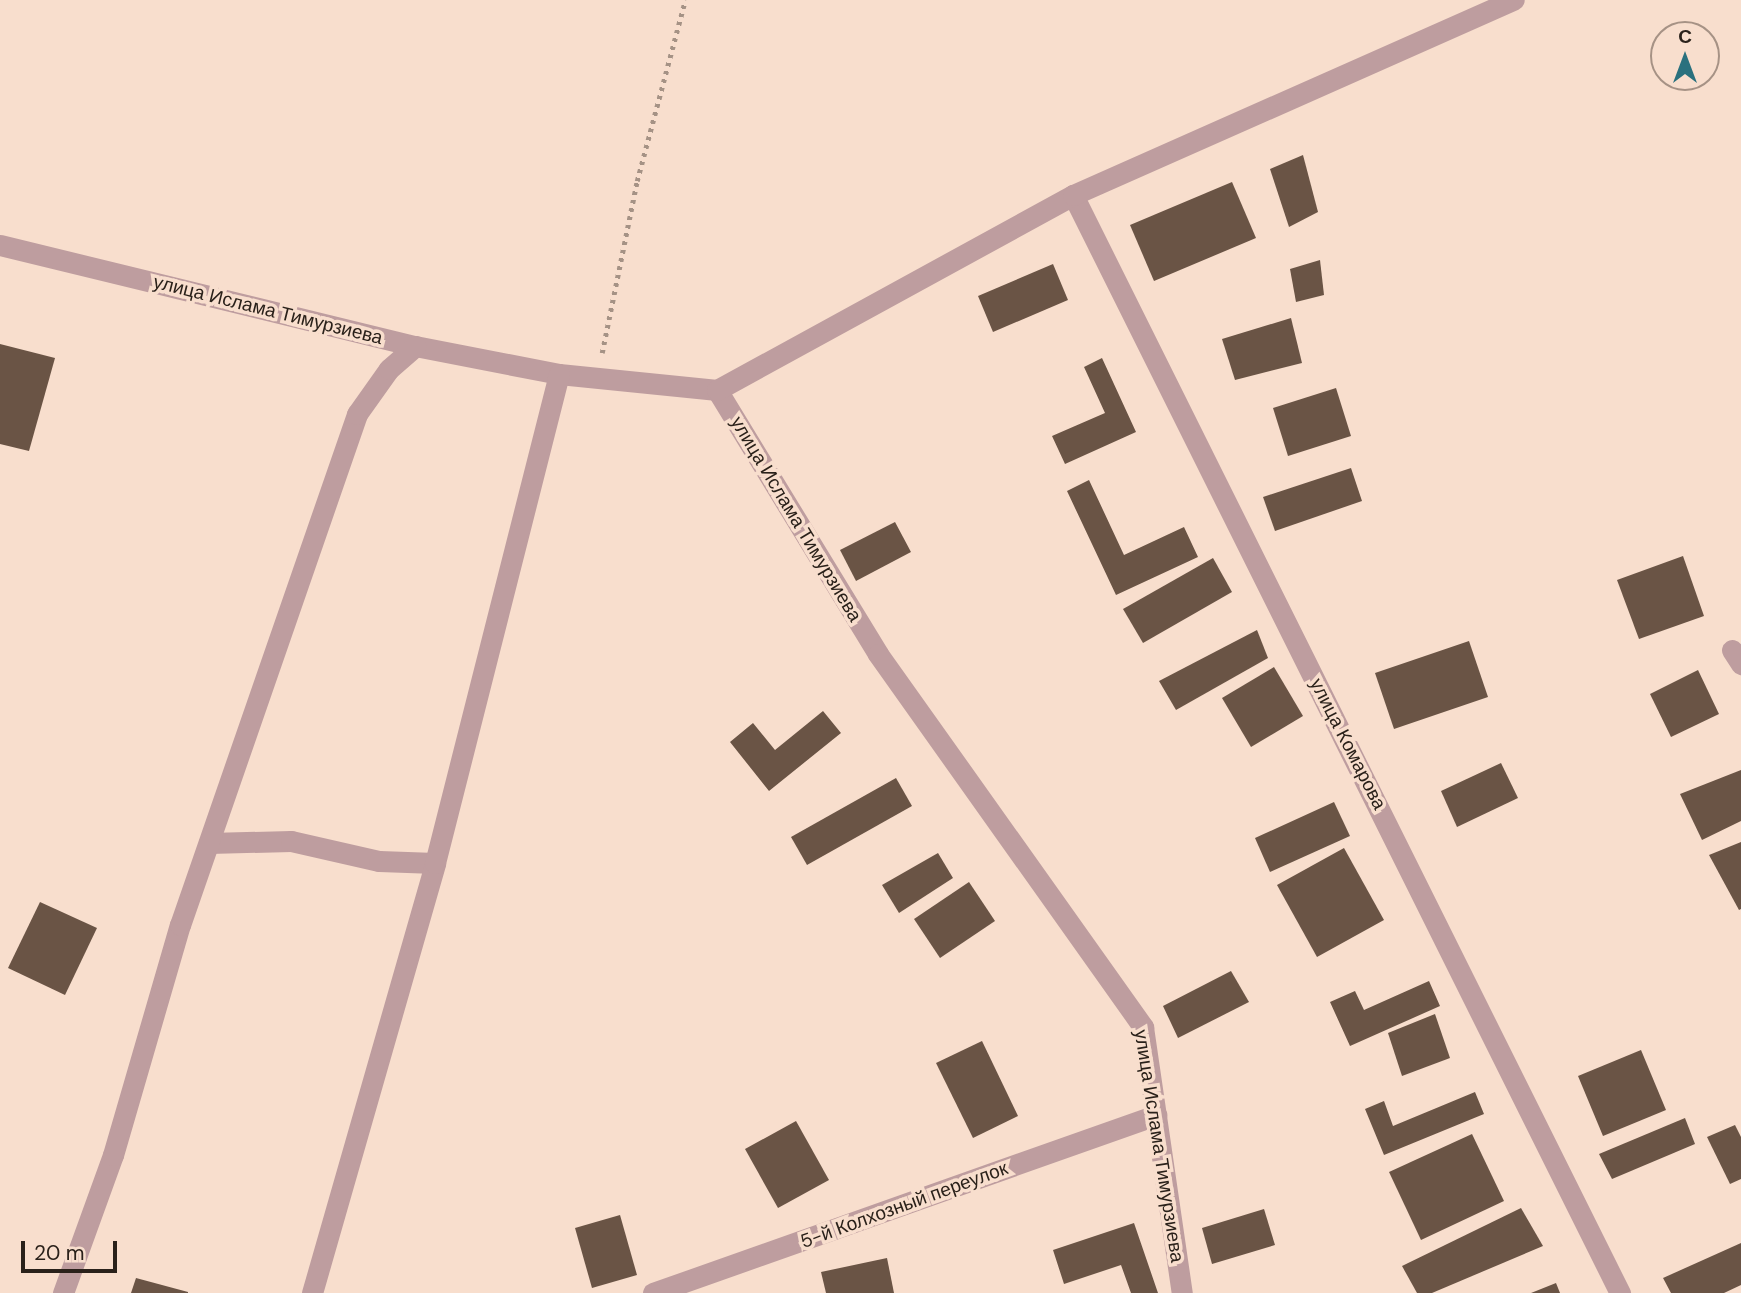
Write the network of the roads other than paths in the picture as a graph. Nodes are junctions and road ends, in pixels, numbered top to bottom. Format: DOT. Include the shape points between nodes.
graph roads {
  1 [pos="1514,0"];
  2 [pos="1073,195"];
  3 [pos="0,245"];
  4 [pos="415,346"];
  5 [pos="559,374"];
  6 [pos="718,390"];
  7 [pos="209,843"];
  8 [pos="435,863"];
  9 [pos="1156,1115"];
  10 [pos="63,1293"];
  11 [pos="312,1293"];
  12 [pos="653,1293"];
  13 [pos="1182,1293"];
  14 [pos="1620,1293"];
  1 -- 2 [label="street"];
  2 -- 6 [label="street"];
  2 -- 14 [label="street, улица Комарова"];
  3 -- 4 [label="street, улица Ислама Тимурзиева"];
  4 -- 5 [label="street, улица Ислама Тимурзиева"];
  4 -- 7 [label="street" via="389,369 357,414"];
  5 -- 6 [label="street, улица Ислама Тимурзиева"];
  5 -- 8 [label="street"];
  6 -- 9 [label="street, улица Ислама Тимурзиева" via="878,654 1143,1027"];
  7 -- 8 [label="street" via="291,841 379,861"];
  7 -- 10 [label="street" via="113,1155"];
  8 -- 11 [label="street"];
  9 -- 12 [label="street, 5-й Колхозный переулок"];
  9 -- 13 [label="street, улица Ислама Тимурзиева"];
}
